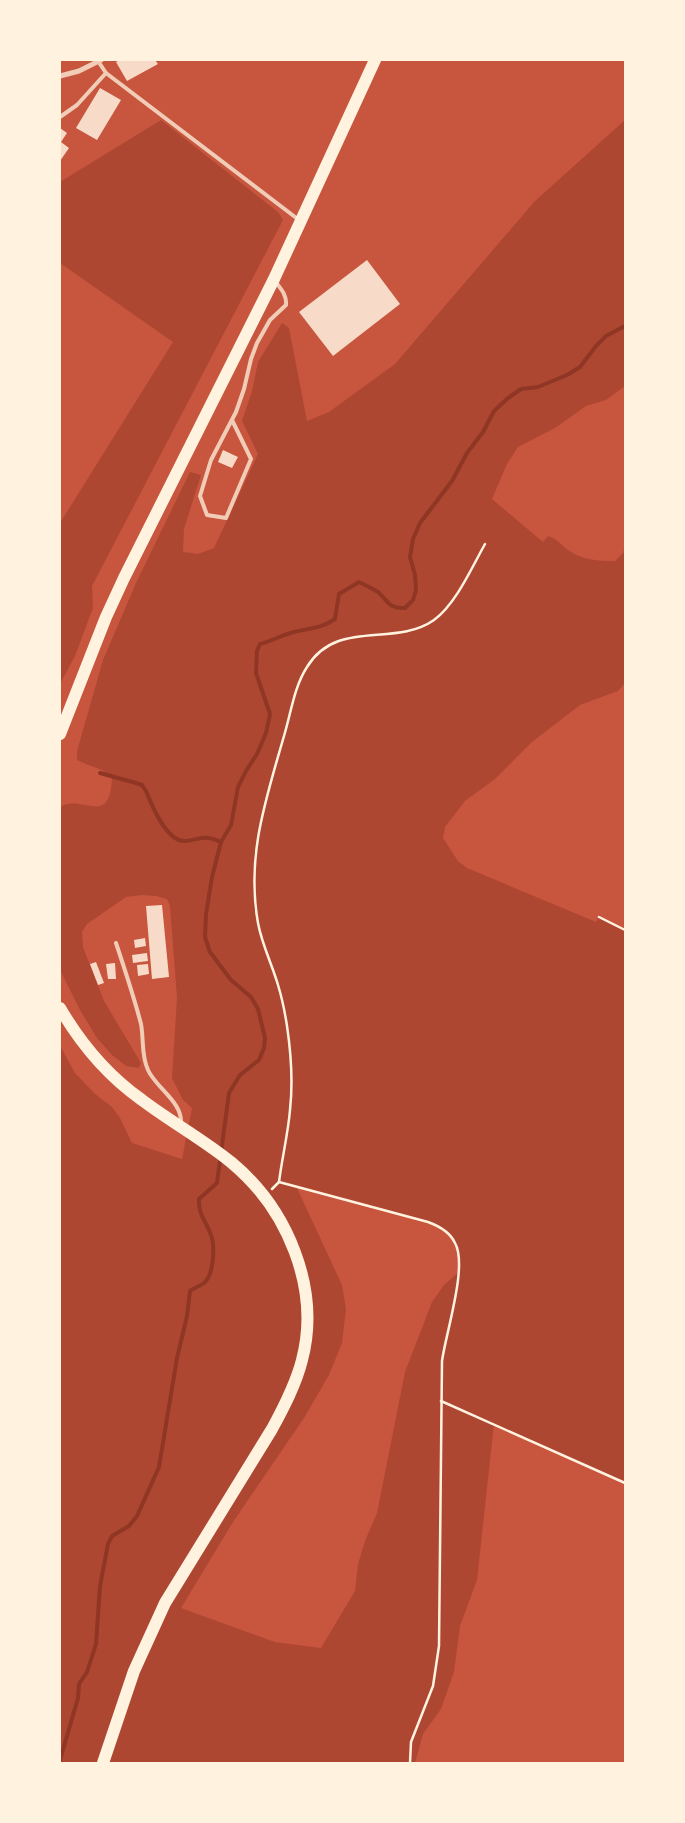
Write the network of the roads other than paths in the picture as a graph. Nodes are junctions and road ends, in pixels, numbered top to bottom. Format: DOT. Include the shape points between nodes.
graph roads {
  1 [pos="375,60"];
  2 [pos="100,61"];
  3 [pos="106,73"];
  4 [pos="60,76"];
  5 [pos="60,118"];
  6 [pos="301,222"];
  7 [pos="274,279"];
  8 [pos="232,420"];
  9 [pos="60,734"];
  10 [pos="116,943"];
  11 [pos="60,1008"];
  12 [pos="180,1126"];
  13 [pos="103,1763"];
  1 -- 6 [label="main road"];
  2 -- 3 [label="lane"];
  2 -- 4 [label="street"];
  3 -- 5 [label="lane"];
  3 -- 6 [label="lane"];
  6 -- 7 [label="main road"];
  7 -- 8 [label="lane" via="284,292 286,305 270,320 257,343"];
  7 -- 9 [label="main road" via="124,578"];
  8 -- 8 [label="lane" via="210,460 200,496 207,516 226,518 251,459"];
  10 -- 12 [label="lane" via="141,1027 144,1060 154,1080 168,1094 182,1117"];
  11 -- 12 [label="main road" via="89,1050 110,1073"];
  12 -- 13 [label="main road" via="238,1168 279,1218 301,1270 307,1330 302,1360 272,1429 165,1603 134,1671"];
}
